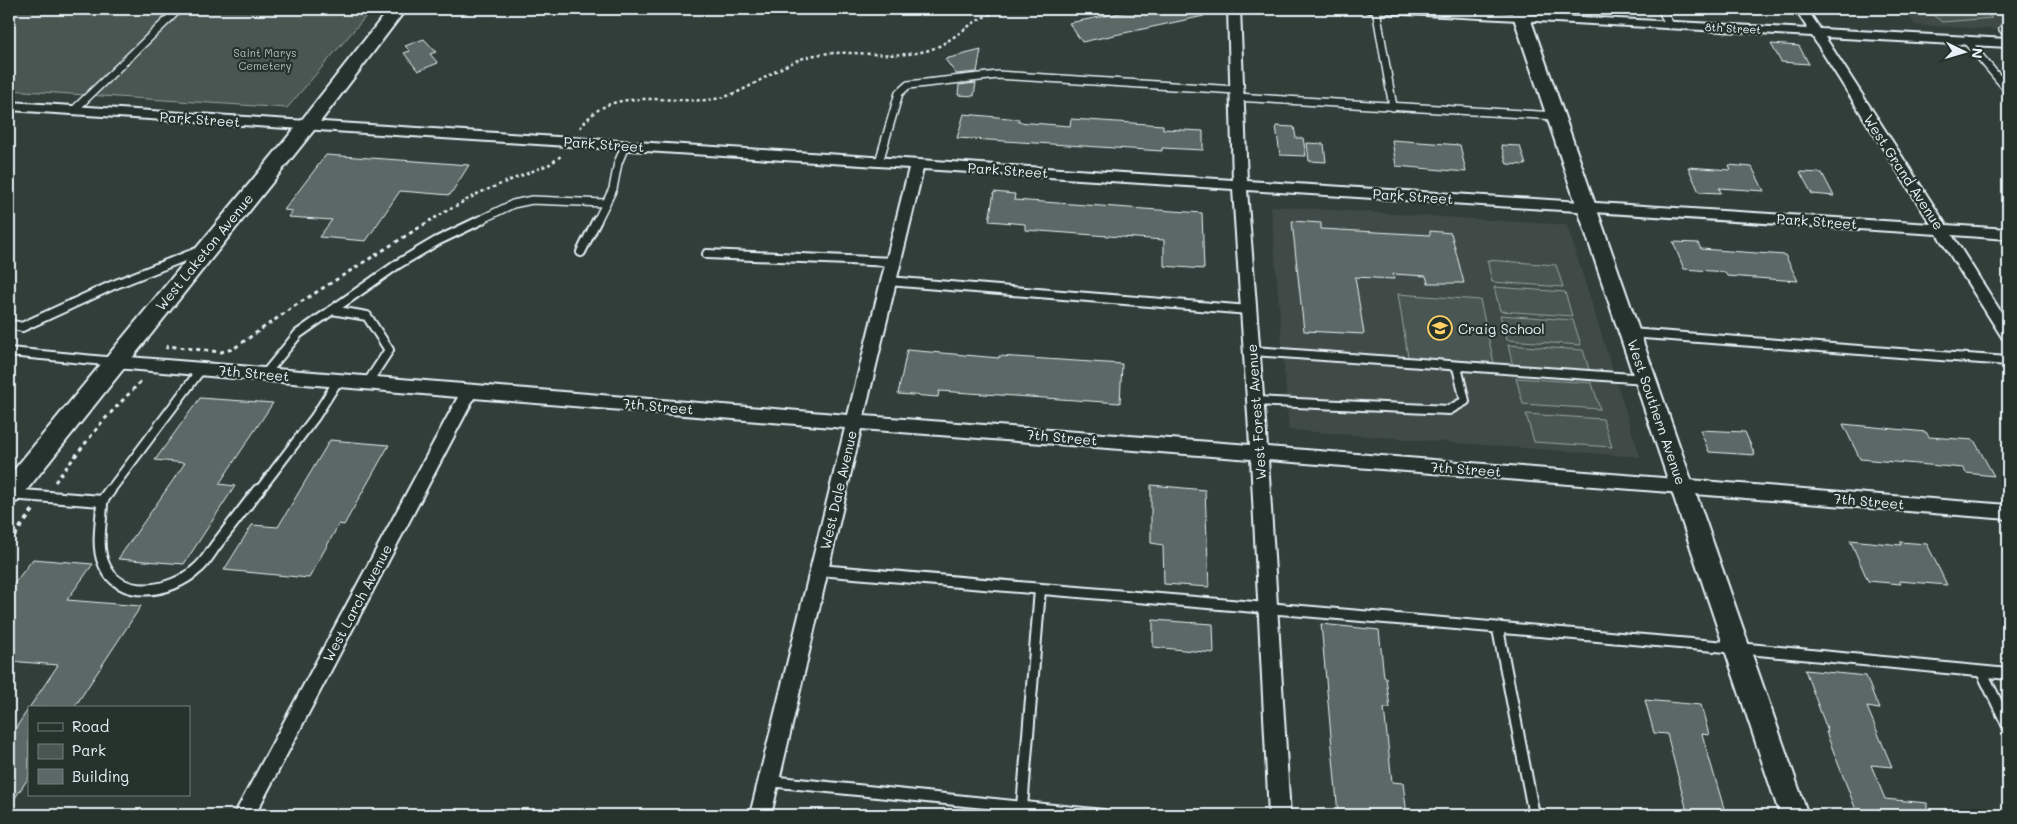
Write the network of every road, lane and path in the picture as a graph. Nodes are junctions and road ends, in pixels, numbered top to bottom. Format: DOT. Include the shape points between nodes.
graph roads {
  1 [pos="179,9"];
  2 [pos="398,9"];
  3 [pos="1234,9"];
  4 [pos="1368,9"];
  5 [pos="1376,9"];
  6 [pos="1660,9"];
  7 [pos="1801,9"];
  8 [pos="1520,13"];
  9 [pos="2008,24"];
  10 [pos="1670,25"];
  11 [pos="1816,32"];
  12 [pos="2008,35"];
  13 [pos="1966,40"];
  14 [pos="2008,43"];
  15 [pos="2008,90"];
  16 [pos="1236,94"];
  17 [pos="9,106"];
  18 [pos="1394,107"];
  19 [pos="74,110"];
  20 [pos="1556,116"];
  21 [pos="307,126"];
  22 [pos="625,146"];
  23 [pos="879,162"];
  24 [pos="916,164"];
  25 [pos="1240,185"];
  26 [pos="606,203"];
  27 [pos="1587,206"];
  28 [pos="1942,229"];
  29 [pos="2008,234"];
  30 [pos="207,248"];
  31 [pos="581,252"];
  32 [pos="707,254"];
  33 [pos="893,262"];
  34 [pos="888,281"];
  35 [pos="332,310"];
  36 [pos="1249,310"];
  37 [pos="9,324"];
  38 [pos="1630,334"];
  39 [pos="2008,335"];
  40 [pos="1252,351"];
  41 [pos="9,352"];
  42 [pos="2008,361"];
  43 [pos="116,362"];
  44 [pos="1457,367"];
  45 [pos="202,368"];
  46 [pos="266,374"];
  47 [pos="339,379"];
  48 [pos="1646,380"];
  49 [pos="368,382"];
  50 [pos="470,390"];
  51 [pos="1255,401"];
  52 [pos="855,421"];
  53 [pos="1259,453"];
  54 [pos="1683,485"];
  55 [pos="9,494"];
  56 [pos="102,501"];
  57 [pos="2008,512"];
  58 [pos="819,570"];
  59 [pos="1040,590"];
  60 [pos="1267,608"];
  61 [pos="1498,629"];
  62 [pos="1738,648"];
  63 [pos="1982,672"];
  64 [pos="2008,674"];
  65 [pos="2008,726"];
  66 [pos="768,781"];
  67 [pos="1022,807"];
  68 [pos="244,815"];
  69 [pos="760,815"];
  70 [pos="1103,815"];
  71 [pos="1279,815"];
  72 [pos="1534,815"];
  73 [pos="1794,815"];
  1 -- 19 [label="lane"];
  2 -- 21 [label="main road, West Laketon Avenue"];
  3 -- 16 [label="street, West Forest Avenue"];
  4 -- 5 [label="street, 8th Street"];
  5 -- 8 [label="street, 8th Street"];
  5 -- 18 [label="lane"];
  6 -- 10 [label="lane"];
  7 -- 11 [label="street, West Grand Avenue"];
  8 -- 10 [label="street, 8th Street"];
  8 -- 20 [label="street, West Southern Avenue"];
  9 -- 12 [label="lane" via="2003,29"];
  10 -- 11 [label="street, 8th Street"];
  11 -- 13 [label="street, 8th Street"];
  11 -- 28 [label="street, West Grand Avenue"];
  13 -- 14 [label="street, 8th Street"];
  13 -- 15 [label="lane"];
  16 -- 18 [label="lane"];
  16 -- 23 [label="lane" via="998,75 908,85 899,93"];
  16 -- 25 [label="street, West Forest Avenue"];
  17 -- 19 [label="street, Park Street"];
  18 -- 20 [label="lane"];
  19 -- 21 [label="street, Park Street"];
  20 -- 27 [label="street, West Southern Avenue"];
  21 -- 22 [label="street, Park Street"];
  21 -- 30 [label="main road, West Laketon Avenue"];
  22 -- 23 [label="street, Park Street"];
  22 -- 26 [label="lane"];
  23 -- 24 [label="street, Park Street"];
  24 -- 25 [label="street, Park Street"];
  24 -- 33 [label="street, West Dale Avenue"];
  25 -- 27 [label="street, Park Street"];
  25 -- 36 [label="street, West Forest Avenue"];
  26 -- 31 [label="lane"];
  26 -- 35 [label="lane" via="532,200 513,204 414,255"];
  27 -- 28 [label="street, Park Street"];
  27 -- 38 [label="street, West Southern Avenue"];
  28 -- 29 [label="street, Park Street"];
  28 -- 39 [label="street, West Grand Avenue"];
  30 -- 37 [label="lane" via="57,309 22,327"];
  30 -- 43 [label="main road, West Laketon Avenue"];
  32 -- 33 [label="lane"];
  33 -- 34 [label="street, West Dale Avenue"];
  34 -- 36 [label="lane"];
  34 -- 52 [label="street, West Dale Avenue"];
  35 -- 46 [label="lane" via="298,334"];
  35 -- 49 [label="lane" via="367,316 388,350"];
  36 -- 40 [label="street, West Forest Avenue"];
  38 -- 42 [label="lane"];
  38 -- 48 [label="street, West Southern Avenue"];
  40 -- 44 [label="lane"];
  40 -- 51 [label="street, West Forest Avenue"];
  41 -- 43 [label="lane"];
  43 -- 45 [label="street, 7th Street"];
  43 -- 55 [label="main road, West Laketon Avenue"];
  44 -- 48 [label="lane"];
  44 -- 51 [label="lane" via="1465,401 1449,410"];
  45 -- 46 [label="street, 7th Street"];
  45 -- 56 [label="lane"];
  46 -- 47 [label="street, 7th Street"];
  47 -- 49 [label="street, 7th Street"];
  47 -- 56 [label="lane" via="315,417 188,578 154,589 135,589 118,585 111,579 102,560"];
  48 -- 54 [label="street, West Southern Avenue"];
  49 -- 50 [label="street, 7th Street"];
  50 -- 52 [label="street, 7th Street"];
  50 -- 68 [label="street, West Larch Avenue"];
  51 -- 53 [label="street, West Forest Avenue"];
  52 -- 53 [label="street, 7th Street"];
  52 -- 58 [label="street, West Dale Avenue"];
  53 -- 54 [label="street, 7th Street"];
  53 -- 60 [label="street, West Forest Avenue"];
  54 -- 57 [label="street, 7th Street"];
  54 -- 62 [label="street, West Southern Avenue"];
  55 -- 56 [label="lane"];
  58 -- 59 [label="lane"];
  58 -- 66 [label="street, West Dale Avenue"];
  59 -- 60 [label="lane"];
  59 -- 67 [label="lane"];
  60 -- 61 [label="lane"];
  60 -- 71 [label="street, West Forest Avenue"];
  61 -- 62 [label="lane"];
  61 -- 72 [label="lane"];
  62 -- 63 [label="lane"];
  62 -- 73 [label="street, West Southern Avenue"];
  63 -- 64 [label="lane"];
  63 -- 65 [label="lane"];
  66 -- 67 [label="lane"];
  66 -- 69 [label="street, West Dale Avenue"];
  67 -- 70 [label="lane"];
}
